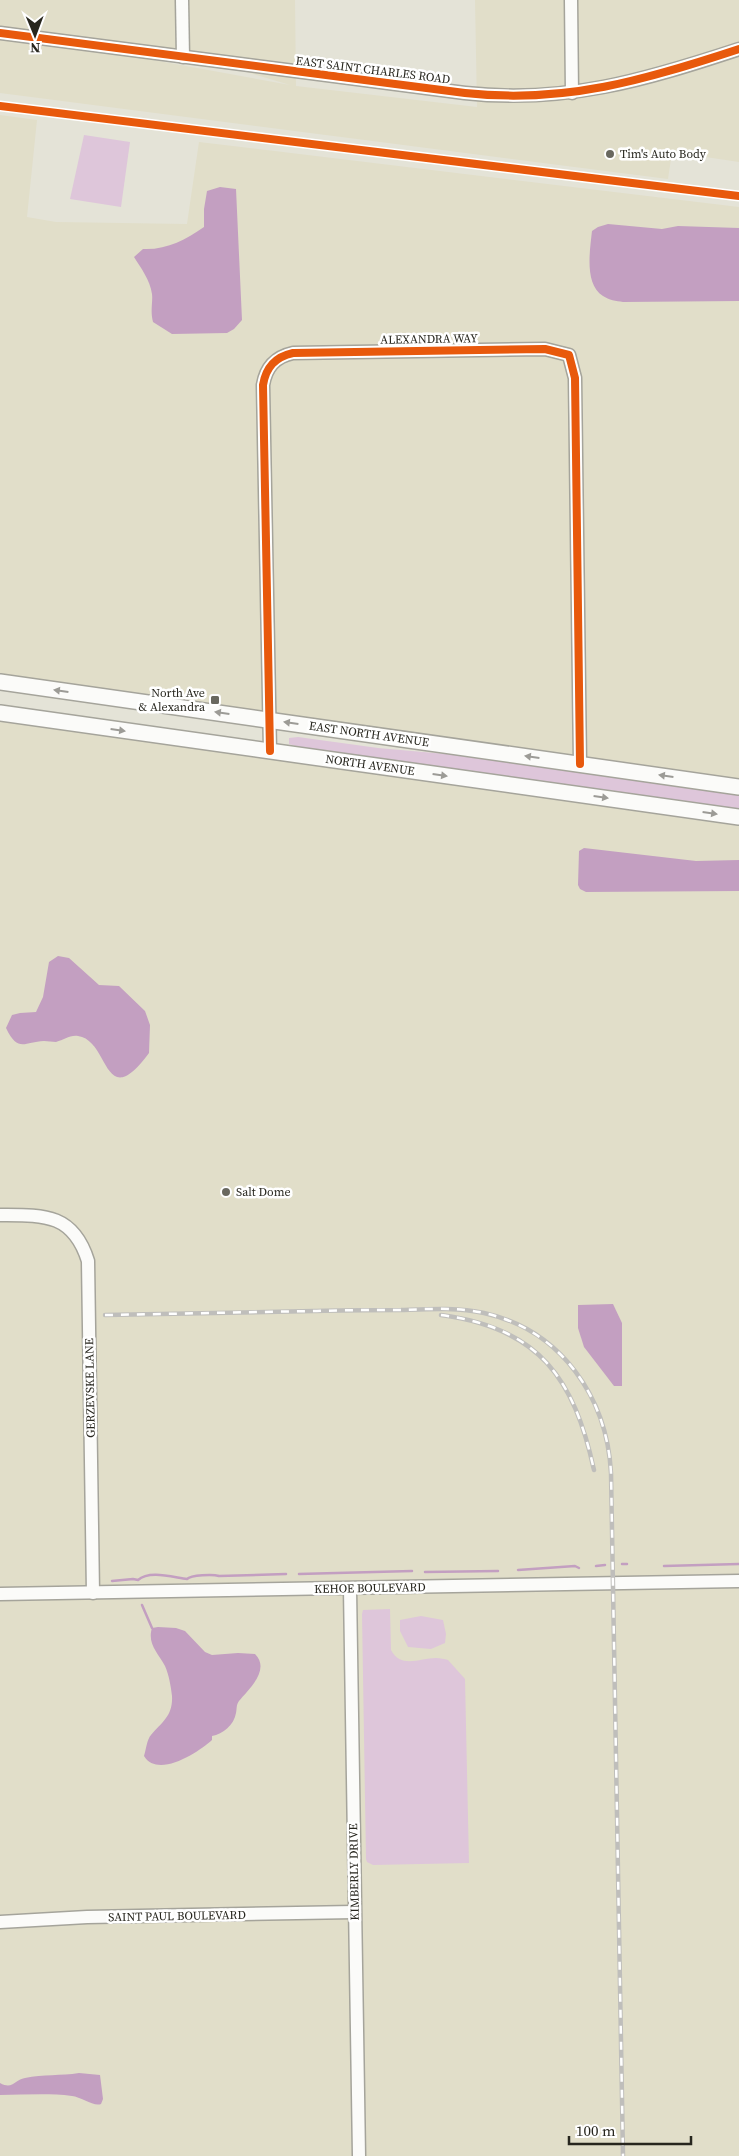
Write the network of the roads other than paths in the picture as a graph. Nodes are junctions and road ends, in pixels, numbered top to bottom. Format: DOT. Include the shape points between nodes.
graph roads {
  1 [pos="182,0"];
  2 [pos="571,0"];
  3 [pos="0,33"];
  4 [pos="739,49"];
  5 [pos="183,57"];
  6 [pos="572,93"];
  7 [pos="0,682"];
  8 [pos="0,714"];
  9 [pos="270,720"];
  10 [pos="270,751"];
  11 [pos="580,764"];
  12 [pos="739,786"];
  13 [pos="739,817"];
  14 [pos="0,1216"];
  15 [pos="739,1582"];
  16 [pos="350,1589"];
  17 [pos="93,1593"];
  18 [pos="0,1594"];
  19 [pos="354,1912"];
  20 [pos="0,1922"];
  21 [pos="359,2156"];
  1 -- 5 [label="street"];
  2 -- 6 [label="street"];
  3 -- 5 [label="street, EAST SAINT CHARLES ROAD"];
  4 -- 6 [label="street, EAST SAINT CHARLES ROAD" via="627,83"];
  5 -- 6 [label="street, EAST SAINT CHARLES ROAD" via="478,94"];
  9 -- 7 [label="main road, EAST NORTH AVENUE, one-way"];
  8 -- 10 [label="main road, NORTH AVENUE, one-way"];
  9 -- 10 [label="street, ALEXANDRA WAY"];
  11 -- 9 [label="main road, EAST NORTH AVENUE, one-way"];
  9 -- 11 [label="street, ALEXANDRA WAY" via="263,385 272,363 293,353 551,349 569,355 575,378"];
  10 -- 13 [label="main road, NORTH AVENUE, one-way"];
  12 -- 11 [label="main road, EAST NORTH AVENUE, one-way"];
  14 -- 17 [label="street, GERZEVSKE LANE" via="34,1215 55,1220 78,1236 88,1260"];
  15 -- 16 [label="street, KEHOE BOULEVARD"];
  16 -- 17 [label="street, KEHOE BOULEVARD"];
  16 -- 19 [label="street, KIMBERLY DRIVE"];
  17 -- 18 [label="street, KEHOE BOULEVARD"];
  19 -- 20 [label="street, SAINT PAUL BOULEVARD" via="86,1917"];
  19 -- 21 [label="street, KIMBERLY DRIVE"];
}
